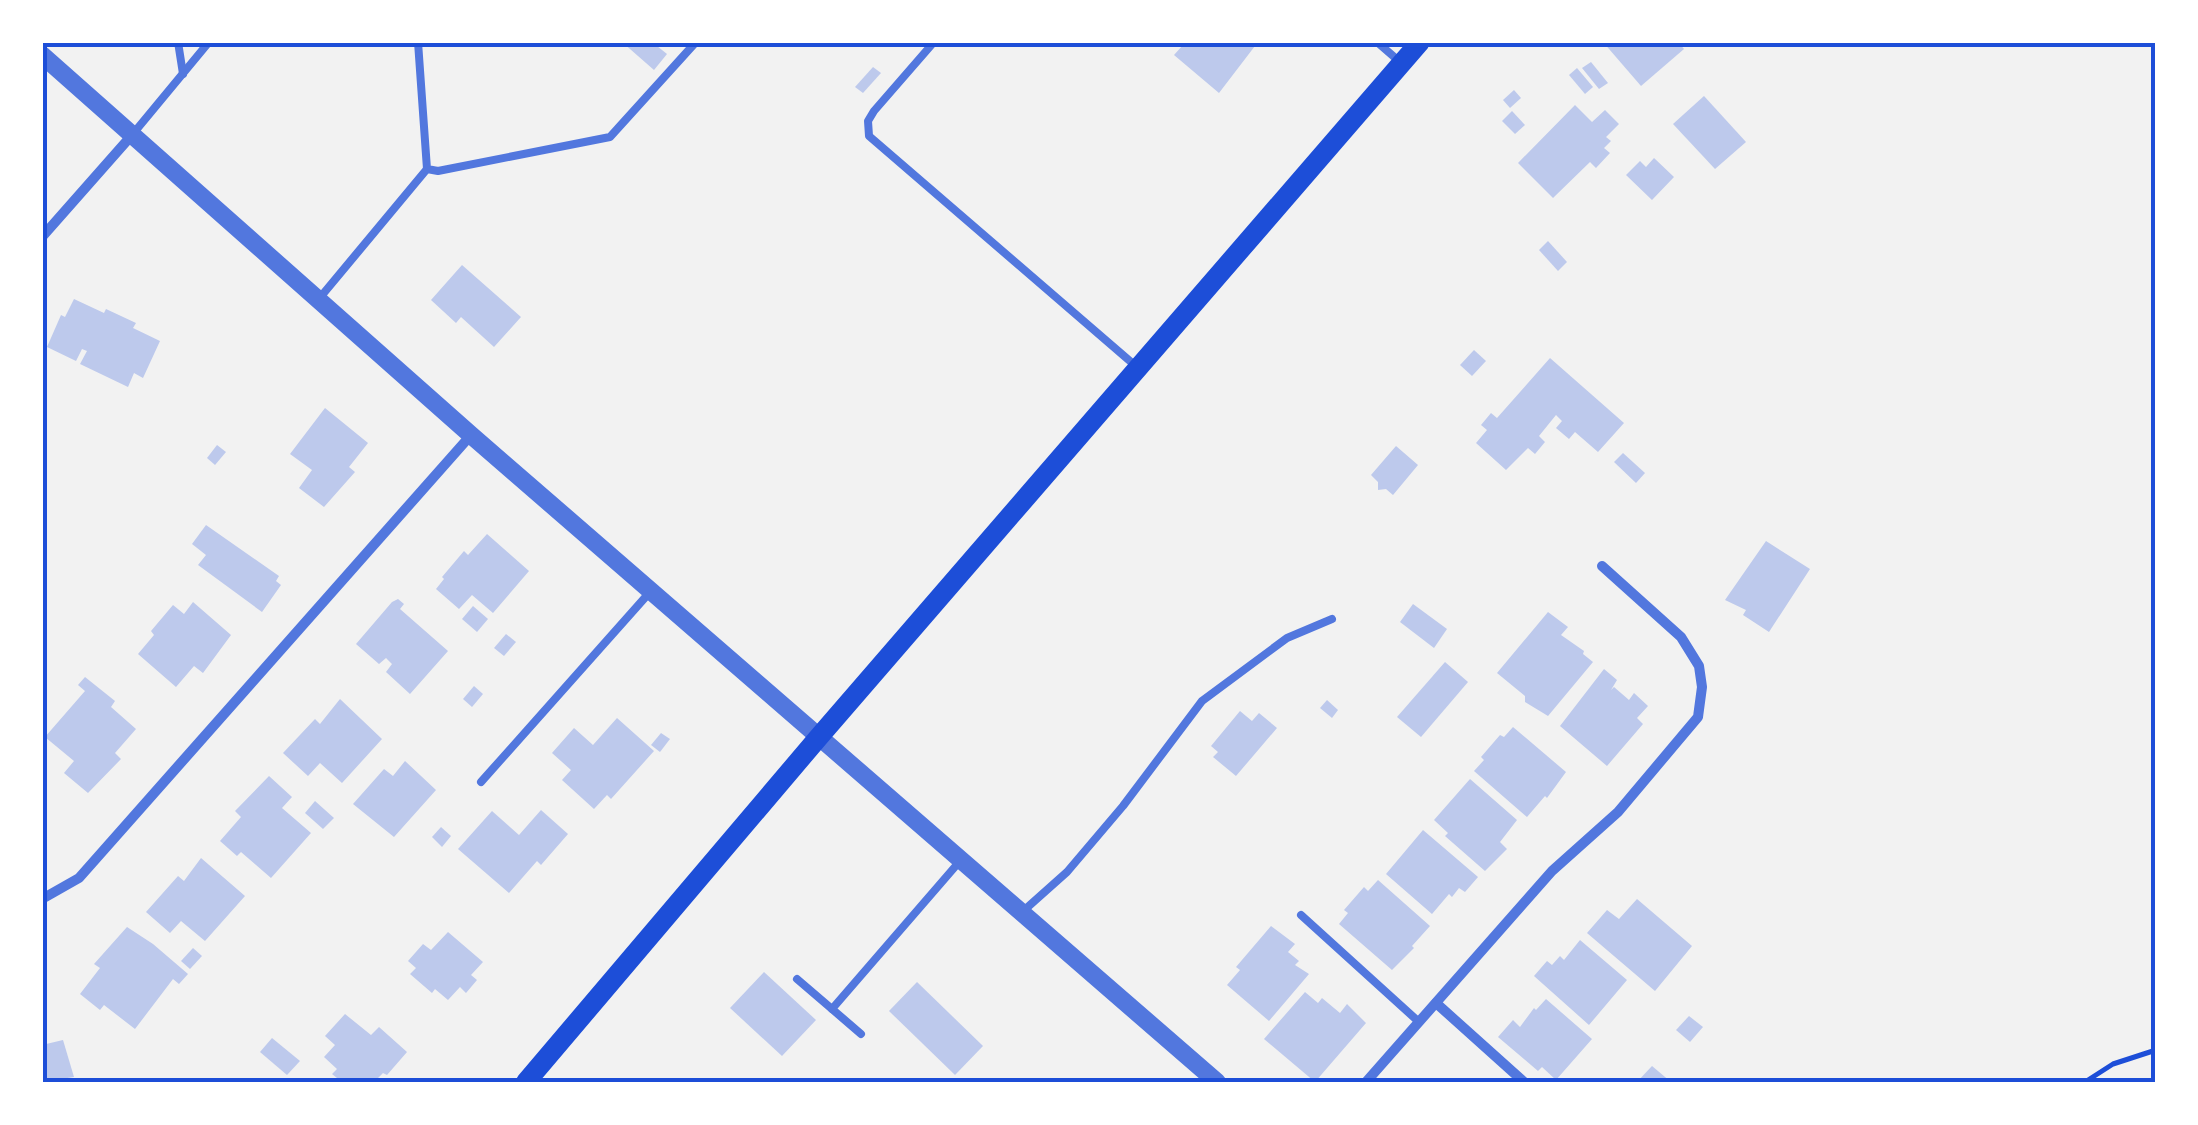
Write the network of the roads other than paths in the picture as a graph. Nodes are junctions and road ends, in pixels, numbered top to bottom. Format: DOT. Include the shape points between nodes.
graph roads {
  1 [pos="178,42"];
  2 [pos="209,42"];
  3 [pos="418,42"];
  4 [pos="696,42"];
  5 [pos="934,42"];
  6 [pos="1377,42"];
  7 [pos="1420,42"];
  8 [pos="42,55"];
  9 [pos="1402,64"];
  10 [pos="183,74"];
  11 [pos="132,136"];
  12 [pos="427,169"];
  13 [pos="42,237"];
  14 [pos="318,300"];
  15 [pos="1138,368"];
  16 [pos="471,435"];
  17 [pos="1602,566"];
  18 [pos="650,592"];
  19 [pos="1332,619"];
  20 [pos="818,738"];
  21 [pos="481,782"];
  22 [pos="960,860"];
  23 [pos="42,899"];
  24 [pos="1021,913"];
  25 [pos="1301,915"];
  26 [pos="796,980"];
  27 [pos="1436,1003"];
  28 [pos="832,1010"];
  29 [pos="1419,1022"];
  30 [pos="861,1034"];
  31 [pos="526,1082"];
  32 [pos="1217,1082"];
  33 [pos="1366,1082"];
  34 [pos="1524,1082"];
  1 -- 10 [label="lane"];
  2 -- 10 [label="lane"];
  3 -- 12 [label="lane"];
  4 -- 12 [label="lane" via="610,137"];
  5 -- 15 [label="lane" via="874,111 869,136"];
  6 -- 9 [label="lane"];
  7 -- 9 [label="main road"];
  8 -- 11 [label="street"];
  9 -- 15 [label="main road"];
  10 -- 11 [label="lane"];
  11 -- 13 [label="street"];
  11 -- 14 [label="street"];
  12 -- 14 [label="lane"];
  14 -- 16 [label="street"];
  15 -- 20 [label="main road"];
  16 -- 18 [label="street"];
  16 -- 23 [label="street" via="79,878"];
  17 -- 27 [label="street" via="1681,636 1698,666 1698,717 1618,812 1552,871"];
  18 -- 20 [label="street"];
  18 -- 21 [label="lane"];
  19 -- 24 [label="lane" via="1286,638 1202,701 1067,872"];
  20 -- 22 [label="street"];
  20 -- 31 [label="main road"];
  22 -- 24 [label="street"];
  22 -- 28 [label="lane"];
  24 -- 32 [label="street"];
  25 -- 29 [label="lane"];
  26 -- 28 [label="lane"];
  27 -- 29 [label="street"];
  27 -- 34 [label="street"];
  28 -- 30 [label="lane"];
  29 -- 33 [label="street"];
}
